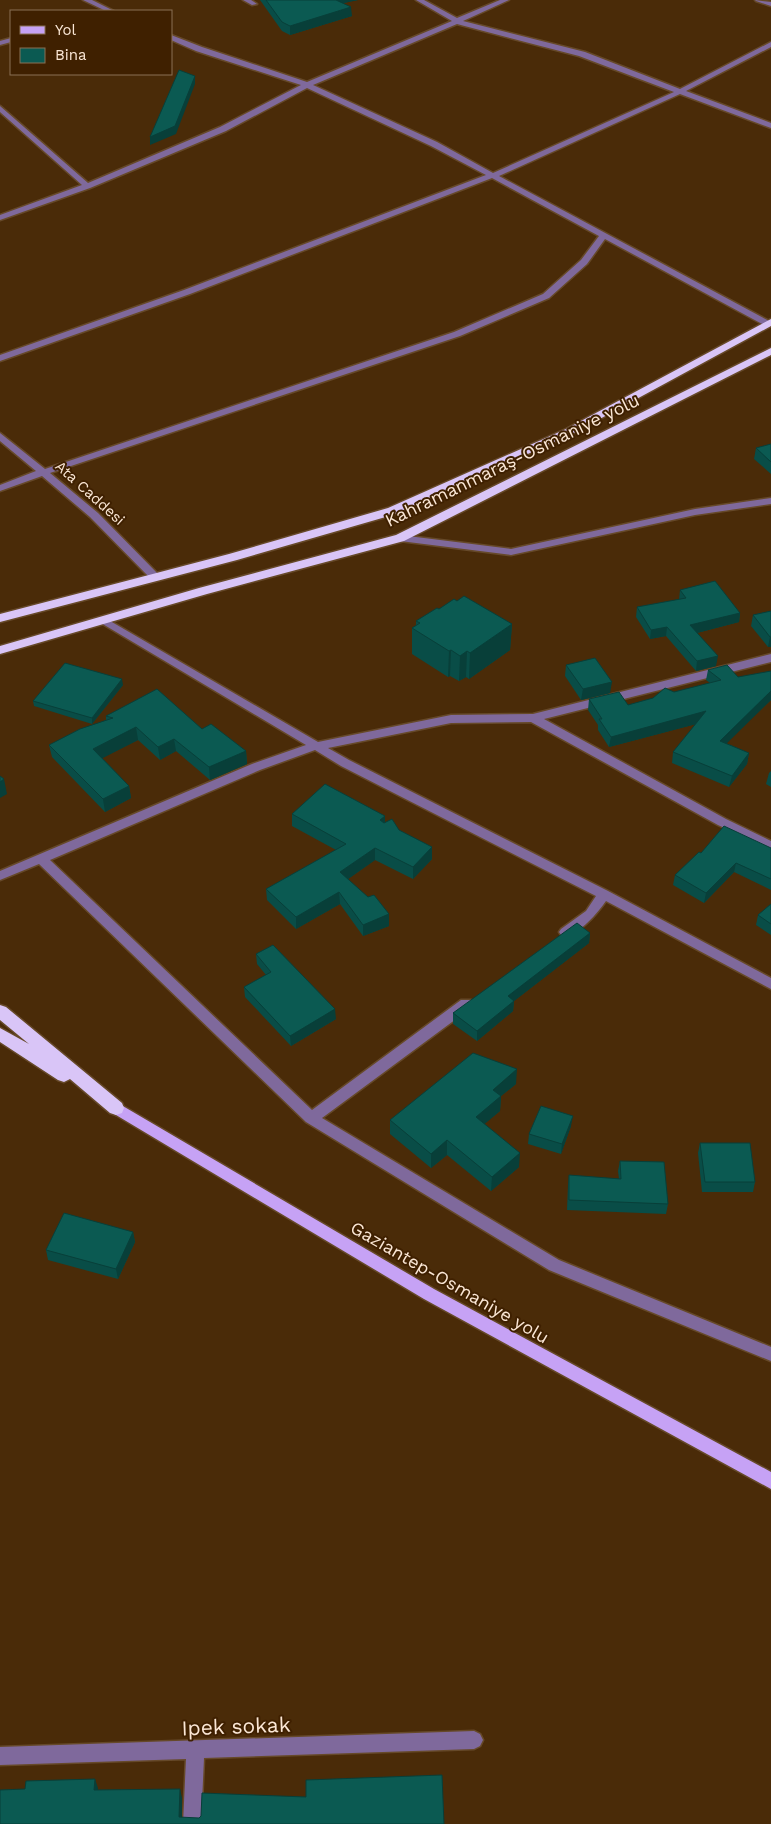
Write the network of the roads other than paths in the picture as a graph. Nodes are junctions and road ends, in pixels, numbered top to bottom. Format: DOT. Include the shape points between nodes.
graph roads {
  1 [pos="86,0"];
  2 [pos="246,0"];
  3 [pos="419,0"];
  4 [pos="506,0"];
  5 [pos="758,0"];
  6 [pos="254,4"];
  7 [pos="771,4"];
  8 [pos="108,10"];
  9 [pos="459,22"];
  10 [pos="172,37"];
  11 [pos="771,44"];
  12 [pos="307,85"];
  13 [pos="681,91"];
  14 [pos="0,108"];
  15 [pos="771,126"];
  16 [pos="494,176"];
  17 [pos="87,186"];
  18 [pos="0,218"];
  19 [pos="604,234"];
  20 [pos="770,323"];
  21 [pos="771,351"];
  22 [pos="0,358"];
  23 [pos="0,436"];
  24 [pos="44,472"];
  25 [pos="0,488"];
  26 [pos="771,501"];
  27 [pos="400,538"];
  28 [pos="156,578"];
  29 [pos="0,618"];
  30 [pos="105,621"];
  31 [pos="0,650"];
  32 [pos="771,658"];
  33 [pos="533,718"];
  34 [pos="316,746"];
  35 [pos="771,846"];
  36 [pos="41,860"];
  37 [pos="0,876"];
  38 [pos="604,894"];
  39 [pos="558,937"];
  40 [pos="771,984"];
  41 [pos="478,996"];
  42 [pos="0,1011"];
  43 [pos="0,1034"];
  44 [pos="116,1108"];
  45 [pos="311,1118"];
  46 [pos="771,1354"];
  47 [pos="771,1481"];
  48 [pos="474,1740"];
  49 [pos="196,1750"];
  50 [pos="0,1756"];
  51 [pos="192,1824"];
  1 -- 8 [label="street"];
  2 -- 6 [label="street"];
  3 -- 9 [label="street"];
  4 -- 9 [label="street"];
  5 -- 7 [label="street"];
  9 -- 12 [label="street"];
  9 -- 13 [label="street" via="582,54"];
  10 -- 12 [label="street"];
  11 -- 13 [label="street"];
  12 -- 16 [label="street" via="434,144"];
  12 -- 17 [label="street" via="223,129"];
  13 -- 15 [label="street"];
  13 -- 16 [label="street"];
  14 -- 17 [label="street"];
  16 -- 19 [label="street"];
  16 -- 22 [label="street" via="187,292"];
  17 -- 18 [label="street"];
  19 -- 20 [label="street"];
  19 -- 24 [label="street" via="584,262 546,296 457,334"];
  20 -- 28 [label="highway, Kahramanmaraş-Osmaniye yolu" via="570,431 392,511"];
  21 -- 27 [label="highway, Kahramanmaraş-Osmaniye yolu"];
  23 -- 24 [label="street, Ata Caddesi"];
  24 -- 25 [label="street"];
  24 -- 28 [label="street, Ata Caddesi" via="94,515"];
  26 -- 27 [label="street" via="695,512 511,552"];
  27 -- 30 [label="highway, Kahramanmaraş-Osmaniye yolu"];
  28 -- 29 [label="highway, Kahramanmaraş-Osmaniye yolu"];
  30 -- 31 [label="highway, Kahramanmaraş-Osmaniye yolu"];
  30 -- 34 [label="street"];
  32 -- 33 [label="street"];
  33 -- 34 [label="street" via="451,719"];
  33 -- 35 [label="street"];
  34 -- 36 [label="street" via="256,767"];
  34 -- 38 [label="street"];
  36 -- 37 [label="street"];
  36 -- 45 [label="street"];
  38 -- 39 [label="street" via="590,914"];
  38 -- 40 [label="street"];
  41 -- 45 [label="street"];
  42 -- 44 [label="highway"];
  43 -- 44 [label="highway"];
  44 -- 47 [label="main road, Gaziantep-Osmaniye yolu" via="429,1294"];
  45 -- 46 [label="street" via="554,1265"];
  48 -- 49 [label="street, Ipek sokak"];
  49 -- 50 [label="street, Ipek sokak"];
  49 -- 51 [label="street"];
}
